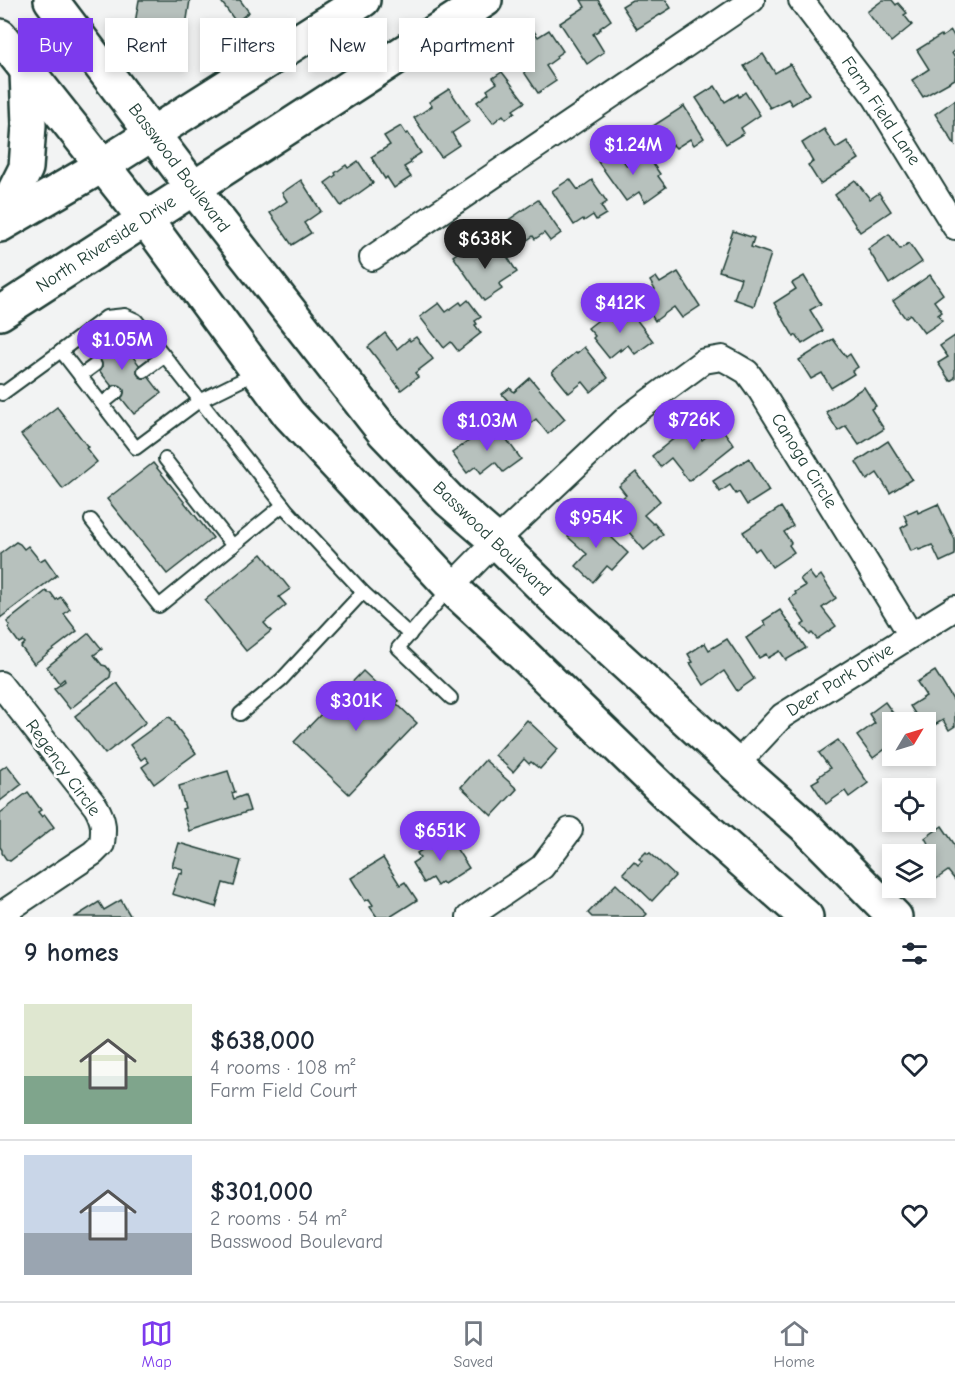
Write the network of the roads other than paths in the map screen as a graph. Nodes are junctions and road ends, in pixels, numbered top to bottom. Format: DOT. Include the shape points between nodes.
graph roads {
  1 [pos="51,0"];
  2 [pos="363,0"];
  3 [pos="486,0"];
  4 [pos="752,0"];
  5 [pos="801,0"];
  6 [pos="0,36"];
  7 [pos="18,60"];
  8 [pos="27,72"];
  9 [pos="152,133"];
  10 [pos="103,165"];
  11 [pos="193,187"];
  12 [pos="0,213"];
  13 [pos="145,219"];
  14 [pos="0,225"];
  15 [pos="955,227"];
  16 [pos="372,258"];
  17 [pos="0,313"];
  18 [pos="143,329"];
  19 [pos="123,344"];
  20 [pos="61,351"];
  21 [pos="164,356"];
  22 [pos="95,365"];
  23 [pos="144,371"];
  24 [pos="257,372"];
  25 [pos="81,376"];
  26 [pos="0,391"];
  27 [pos="117,392"];
  28 [pos="200,401"];
  29 [pos="102,404"];
  30 [pos="165,459"];
  31 [pos="283,505"];
  32 [pos="91,520"];
  33 [pos="496,541"];
  34 [pos="233,546"];
  35 [pos="451,587"];
  36 [pos="363,592"];
  37 [pos="955,608"];
  38 [pos="410,635"];
  39 [pos="911,635"];
  40 [pos="0,684"];
  41 [pos="451,698"];
  42 [pos="240,714"];
  43 [pos="736,765"];
  44 [pos="570,830"];
  45 [pos="0,915"];
  46 [pos="469,917"];
  47 [pos="806,917"];
  48 [pos="896,917"];
  1 -- 9 [label="main road, Basswood Boulevard"];
  2 -- 9 [label="main road"];
  3 -- 11 [label="main road, North Riverside Drive"];
  4 -- 16 [label="street"];
  5 -- 15 [label="street, Farm Field Lane" via="876,97"];
  6 -- 7 [label="main road"];
  8 -- 10 [label="main road"];
  8 -- 12 [label="main road" via="26,168"];
  9 -- 10 [label="main road"];
  9 -- 11 [label="main road, Basswood Boulevard"];
  10 -- 13 [label="main road"];
  10 -- 14 [label="main road"];
  11 -- 13 [label="main road, North Riverside Drive"];
  11 -- 33 [label="main road, Basswood Boulevard" via="384,432 450,501"];
  13 -- 17 [label="main road, North Riverside Drive"];
  13 -- 24 [label="main road"];
  18 -- 19 [label="lane"];
  18 -- 20 [label="lane" via="136,320 124,315 106,317"];
  18 -- 21 [label="lane"];
  20 -- 25 [label="lane"];
  20 -- 26 [label="lane" via="2,394"];
  21 -- 23 [label="lane"];
  21 -- 28 [label="lane"];
  22 -- 25 [label="lane"];
  24 -- 28 [label="lane"];
  24 -- 35 [label="main road" via="289,414"];
  25 -- 29 [label="lane"];
  27 -- 29 [label="lane"];
  28 -- 29 [label="lane" via="136,447"];
  28 -- 31 [label="lane"];
  30 -- 34 [label="lane"];
  31 -- 34 [label="lane"];
  31 -- 36 [label="lane"];
  32 -- 34 [label="lane" via="159,606"];
  33 -- 35 [label="street, Canoga Circle"];
  33 -- 39 [label="street, Canoga Circle" via="628,417 704,361 722,358 747,372 760,390"];
  33 -- 43 [label="main road, Basswood Boulevard"];
  35 -- 38 [label="lane"];
  35 -- 47 [label="main road" via="671,798"];
  36 -- 38 [label="lane"];
  36 -- 42 [label="lane" via="281,680"];
  37 -- 39 [label="street, Deer Park Drive"];
  38 -- 41 [label="lane" via="398,648"];
  39 -- 43 [label="street, Deer Park Drive" via="782,716"];
  40 -- 45 [label="street, Regency Circle" via="96,807 104,827 102,844 93,853"];
  43 -- 48 [label="main road, Basswood Boulevard" via="804,825"];
  44 -- 46 [label="street" via="542,867"];
}
